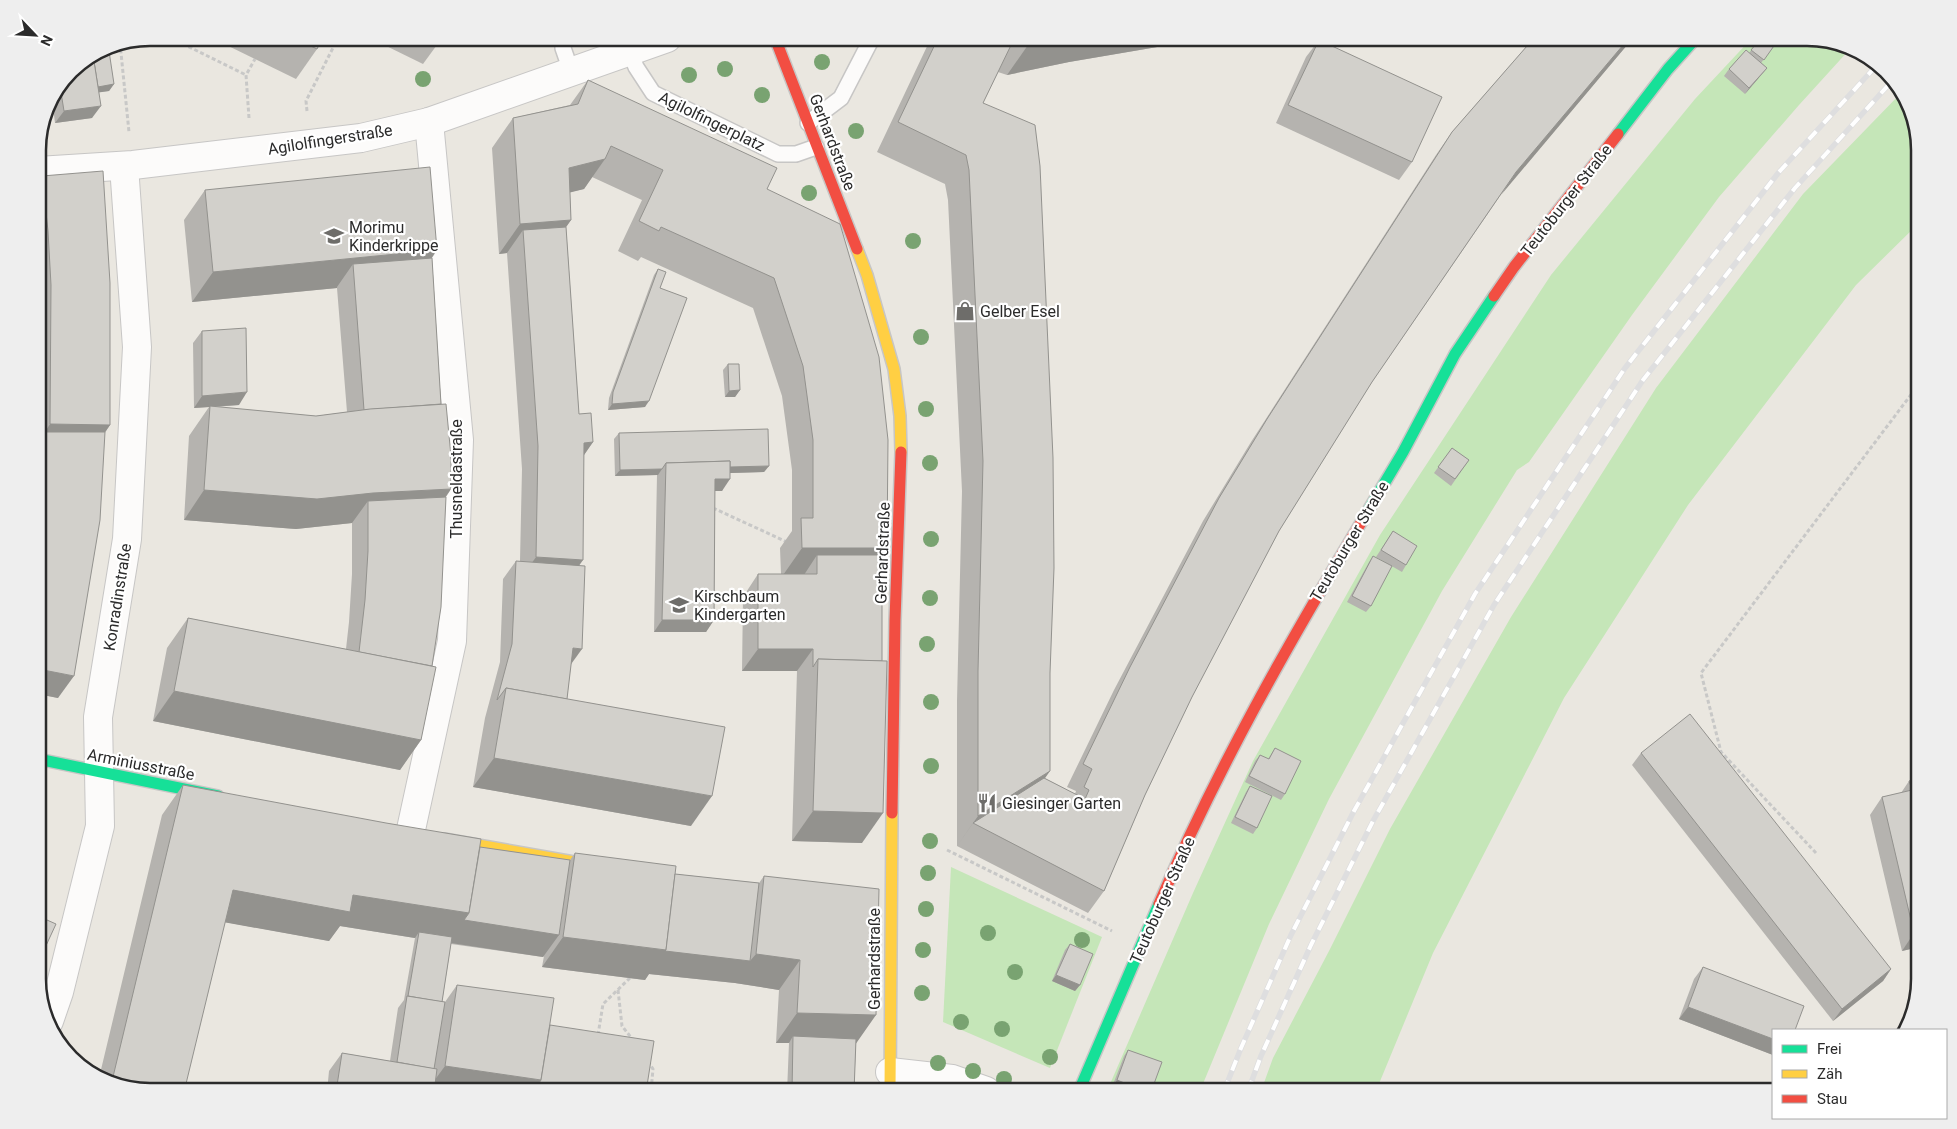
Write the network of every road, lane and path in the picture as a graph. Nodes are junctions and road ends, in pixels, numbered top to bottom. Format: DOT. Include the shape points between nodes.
graph roads {
  1 [pos="187,46"];
  2 [pos="334,46"];
  3 [pos="563,46"];
  4 [pos="646,46"];
  5 [pos="778,46"];
  6 [pos="868,46"];
  7 [pos="1689,46"];
  8 [pos="121,51"];
  9 [pos="630,52"];
  10 [pos="255,59"];
  11 [pos="571,71"];
  12 [pos="246,75"];
  13 [pos="429,122"];
  14 [pos="808,122"];
  15 [pos="310,144"];
  16 [pos="816,147"];
  17 [pos="251,151"];
  18 [pos="129,165"];
  19 [pos="46,170"];
  20 [pos="1911,395"];
  21 [pos="710,515"];
  22 [pos="792,544"];
  23 [pos="46,761"];
  24 [pos="98,772"];
  25 [pos="225,797"];
  26 [pos="415,834"];
  27 [pos="947,850"];
  28 [pos="1816,853"];
  29 [pos="587,864"];
  30 [pos="1115,933"];
  31 [pos="630,978"];
  32 [pos="618,990"];
  33 [pos="52,1013"];
  34 [pos="597,1042"];
  35 [pos="637,1046"];
  36 [pos="648,1061"];
  37 [pos="890,1082"];
  38 [pos="652,1083"];
  39 [pos="962,1083"];
  40 [pos="1083,1083"];
  1 -- 12 [label="path"];
  2 -- 15 [label="path" via="306,101"];
  3 -- 11 [label="lane"];
  4 -- 9 [label="street, Agilolfingerstraße"];
  5 -- 14 [label="street, Gerhardstraße"];
  6 -- 14 [label="lane" via="841,98"];
  7 -- 40 [label="street, Teutoburger Straße" via="1514,267 1455,354 1403,452 1304,617 1232,750 1168,883"];
  8 -- 18 [label="path"];
  9 -- 11 [label="street, Agilolfingerstraße"];
  9 -- 16 [label="lane, Agilolfingerplatz" via="636,68 653,93 778,154 796,154"];
  10 -- 12 [label="path"];
  11 -- 13 [label="street, Agilolfingerstraße"];
  12 -- 17 [label="path"];
  13 -- 15 [label="street, Agilolfingerstraße" via="361,138"];
  13 -- 26 [label="street, Thusneldastraße" via="459,440 452,641"];
  14 -- 16 [label="street, Gerhardstraße"];
  15 -- 17 [label="street, Agilolfingerstraße"];
  16 -- 37 [label="street, Gerhardstraße" via="867,275 894,369 900,416 901,474 886,901"];
  17 -- 18 [label="street, Agilolfingerstraße"];
  18 -- 19 [label="street, Agilolfingerstraße"];
  18 -- 24 [label="street, Konradinstraße" via="136,347 127,538 98,717"];
  20 -- 28 [label="path" via="1701,673 1721,752"];
  21 -- 22 [label="path" via="710,506"];
  23 -- 24 [label="street, Arminiusstraße"];
  24 -- 25 [label="street, Arminiusstraße"];
  24 -- 33 [label="street, Konradinstraße" via="100,826"];
  26 -- 29 [label="street"];
  27 -- 30 [label="path"];
  31 -- 32 [label="path"];
  32 -- 34 [label="path" via="603,1004"];
  32 -- 35 [label="path" via="622,1026"];
  36 -- 38 [label="path" via="654,1069"];
  37 -- 39 [label="street" via="952,1079"];
}
